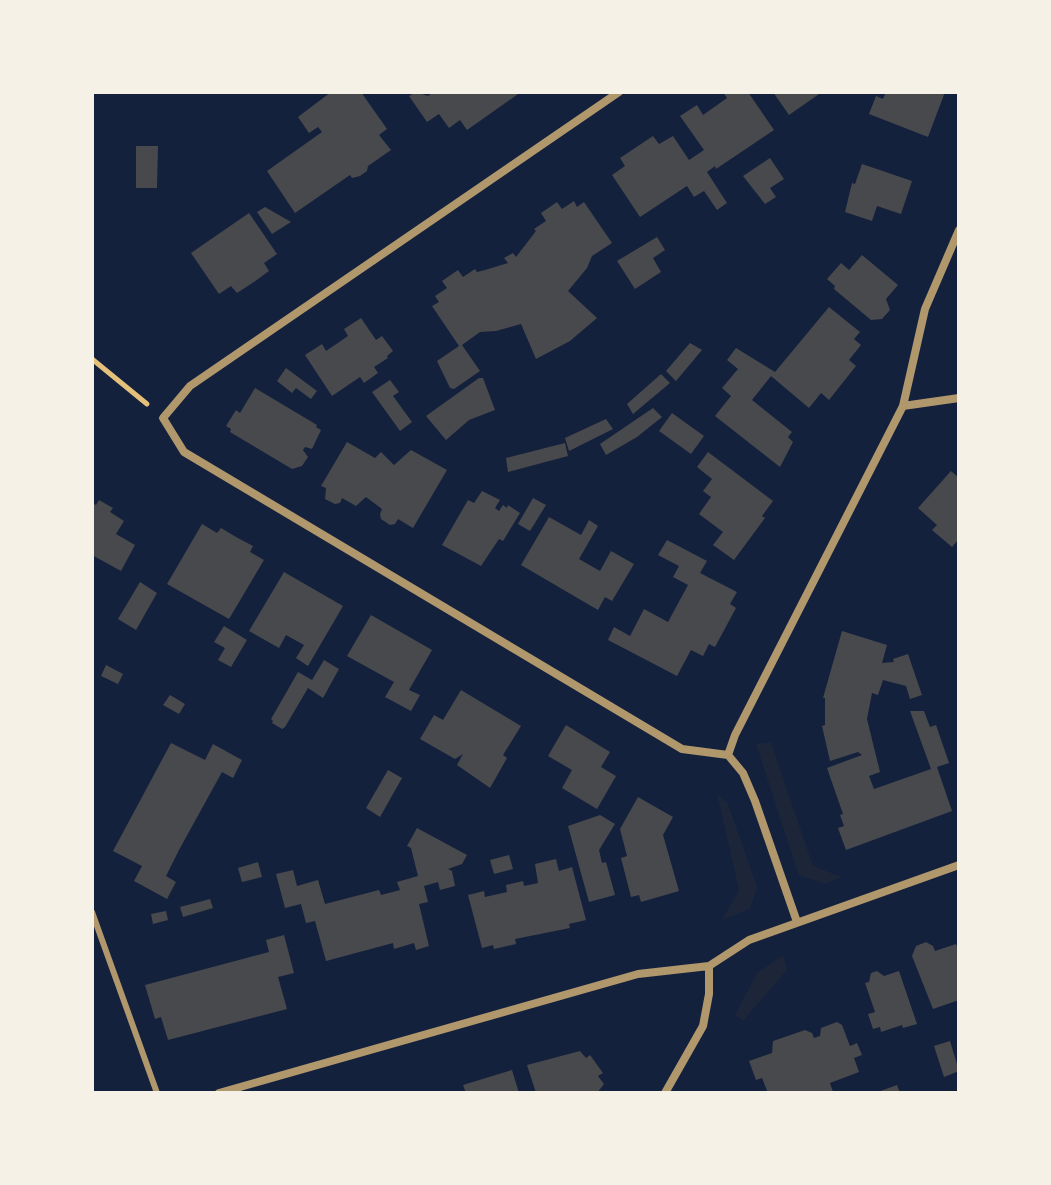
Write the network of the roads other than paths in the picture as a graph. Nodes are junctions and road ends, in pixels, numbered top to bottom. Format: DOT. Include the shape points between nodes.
graph roads {
  1 [pos="619,92"];
  2 [pos="959,230"];
  3 [pos="959,398"];
  4 [pos="903,406"];
  5 [pos="728,755"];
  6 [pos="959,865"];
  7 [pos="92,912"];
  8 [pos="797,922"];
  9 [pos="709,966"];
  10 [pos="157,1093"];
  11 [pos="219,1093"];
  12 [pos="665,1093"];
  1 -- 5 [label="street" via="190,386 163,418 184,452 682,749"];
  2 -- 4 [label="street" via="925,309"];
  3 -- 4 [label="street"];
  4 -- 5 [label="street"];
  5 -- 8 [label="street" via="755,801"];
  6 -- 8 [label="street"];
  7 -- 10 [label="lane"];
  8 -- 9 [label="street" via="749,940"];
  9 -- 11 [label="street" via="638,974"];
  9 -- 12 [label="street" via="703,1026"];
}
